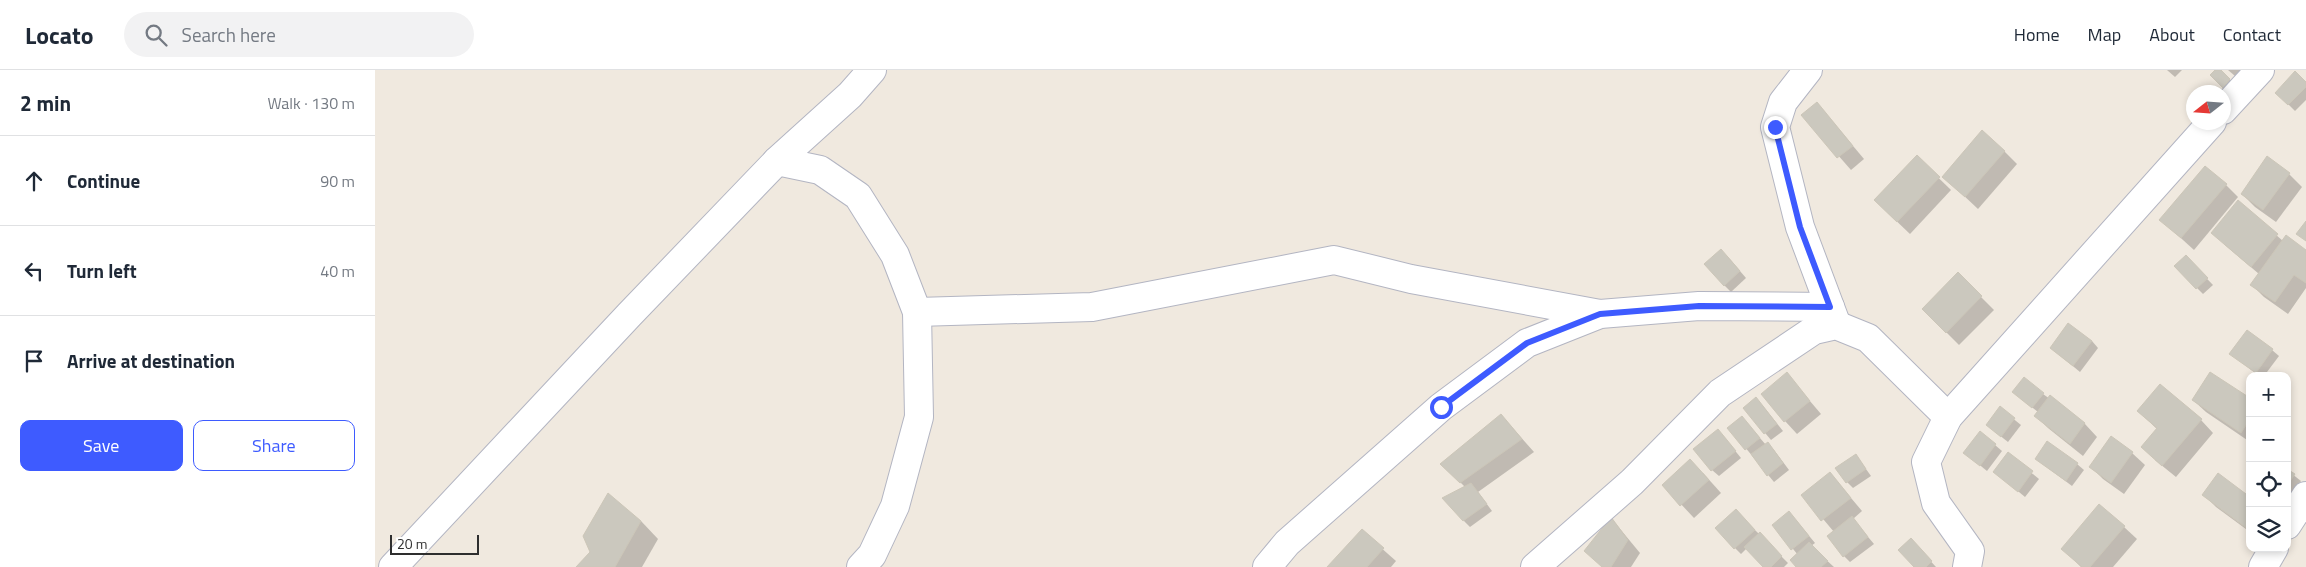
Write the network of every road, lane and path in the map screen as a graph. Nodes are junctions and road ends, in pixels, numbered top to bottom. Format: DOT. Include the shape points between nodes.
graph roads {
  1 [pos="872,70"];
  2 [pos="1808,70"];
  3 [pos="2259,70"];
  4 [pos="2231,101"];
  5 [pos="2205,130"];
  6 [pos="777,162"];
  7 [pos="917,312"];
  8 [pos="1600,314"];
  9 [pos="1833,316"];
  10 [pos="1948,417"];
  11 [pos="2306,496"];
  12 [pos="2291,519"];
  13 [pos="2272,552"];
  14 [pos="393,567"];
  15 [pos="861,567"];
  16 [pos="1267,567"];
  17 [pos="1535,567"];
  18 [pos="1967,567"];
  19 [pos="2263,567"];
  1 -- 6 [label="street" via="850,95"];
  2 -- 9 [label="street" via="1783,102 1775,127 1800,227"];
  3 -- 4 [label="street"];
  5 -- 10 [label="street"];
  6 -- 7 [label="street" via="820,170 858,196 895,255"];
  6 -- 14 [label="street"];
  7 -- 8 [label="street" via="1093,307 1334,260 1411,279"];
  7 -- 15 [label="street" via="919,417 895,506 872,555"];
  8 -- 9 [label="street" via="1699,306"];
  8 -- 16 [label="street" via="1527,343 1441,407 1287,543"];
  9 -- 10 [label="street" via="1868,338"];
  9 -- 17 [label="street" via="1720,393 1632,482"];
  10 -- 18 [label="street" via="1926,462 1936,504 1969,551"];
  11 -- 12 [label="street"];
  13 -- 19 [label="street"];
}
